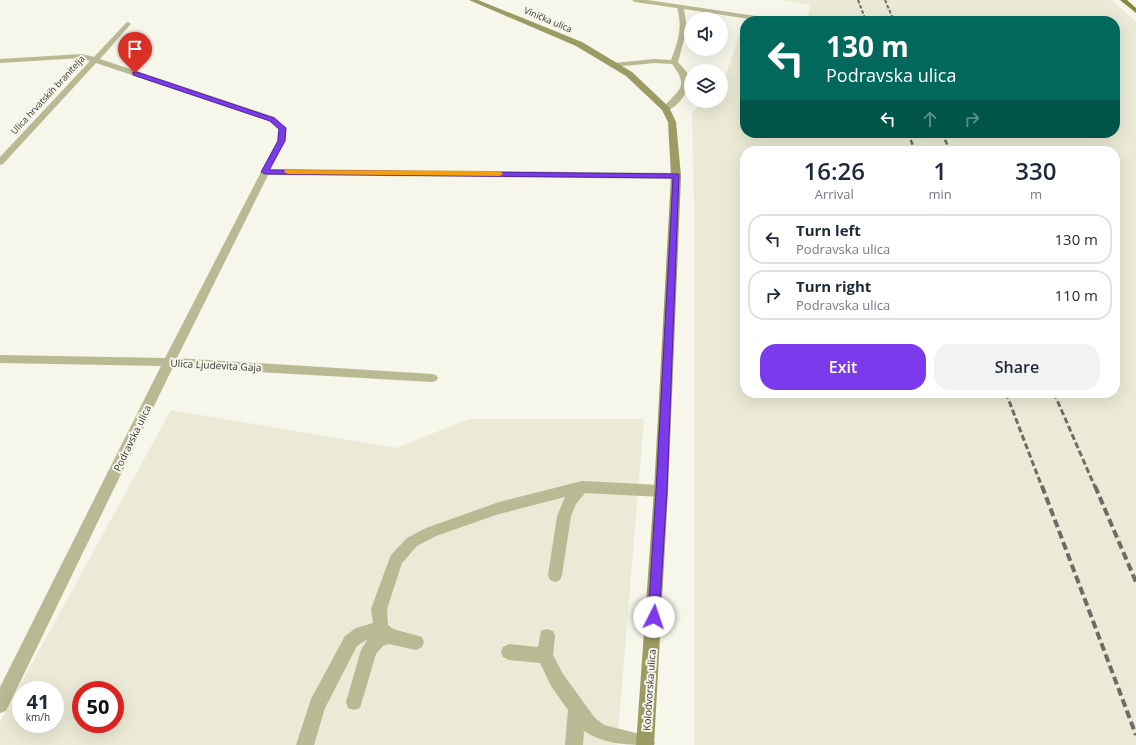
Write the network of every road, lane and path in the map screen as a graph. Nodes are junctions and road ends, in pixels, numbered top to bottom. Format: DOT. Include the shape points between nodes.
graph roads {
  1 [pos="472,0"];
  2 [pos="635,0"];
  3 [pos="1123,0"];
  4 [pos="680,8"];
  5 [pos="1134,8"];
  6 [pos="745,16"];
  7 [pos="128,24"];
  8 [pos="95,60"];
  9 [pos="0,61"];
  10 [pos="674,62"];
  11 [pos="613,65"];
  12 [pos="666,109"];
  13 [pos="0,162"];
  14 [pos="265,172"];
  15 [pos="676,176"];
  16 [pos="0,359"];
  17 [pos="169,362"];
  18 [pos="432,378"];
  19 [pos="582,487"];
  20 [pos="662,491"];
  21 [pos="555,575"];
  22 [pos="385,632"];
  23 [pos="547,636"];
  24 [pos="416,642"];
  25 [pos="509,652"];
  26 [pos="545,656"];
  27 [pos="354,702"];
  28 [pos="0,705"];
  29 [pos="577,706"];
  30 [pos="646,744"];
  31 [pos="305,745"];
  32 [pos="574,745"];
  1 -- 11 [label="main road, Vinička ulica" via="579,44"];
  2 -- 4 [label="street"];
  3 -- 5 [label="main road"];
  4 -- 6 [label="street"];
  4 -- 10 [label="street" via="685,18 685,27"];
  7 -- 8 [label="street, Ulica hrvatskih branitelja"];
  8 -- 9 [label="street" via="82,56"];
  8 -- 13 [label="street, Ulica hrvatskih branitelja"];
  8 -- 14 [label="street, Podravska ulica" via="272,119 282,128 281,141"];
  10 -- 11 [label="street" via="640,61"];
  10 -- 12 [label="street" via="684,75 685,86 679,97"];
  11 -- 12 [label="main road, Vinička ulica" via="629,74"];
  12 -- 15 [label="main road, Kolodvorska ulica" via="672,122"];
  14 -- 15 [label="street"];
  14 -- 17 [label="street, Podravska ulica"];
  15 -- 20 [label="main road, Kolodvorska ulica"];
  16 -- 17 [label="street, Ulica Ljudevita Gaja"];
  17 -- 18 [label="street, Ulica Ljudevita Gaja"];
  17 -- 28 [label="street, Podravska ulica"];
  19 -- 20 [label="street"];
  19 -- 21 [label="street" via="570,501 564,516"];
  19 -- 22 [label="street" via="499,508 431,532 412,542 396,560 379,609"];
  20 -- 30 [label="main road, Kolodvorska ulica"];
  22 -- 24 [label="street"];
  22 -- 27 [label="street" via="368,650"];
  22 -- 31 [label="street" via="362,633 351,641 317,705"];
  23 -- 26 [label="street"];
  25 -- 26 [label="street"];
  26 -- 29 [label="street" via="557,680"];
  29 -- 30 [label="street" via="588,724 600,734"];
  29 -- 32 [label="street"];
}
